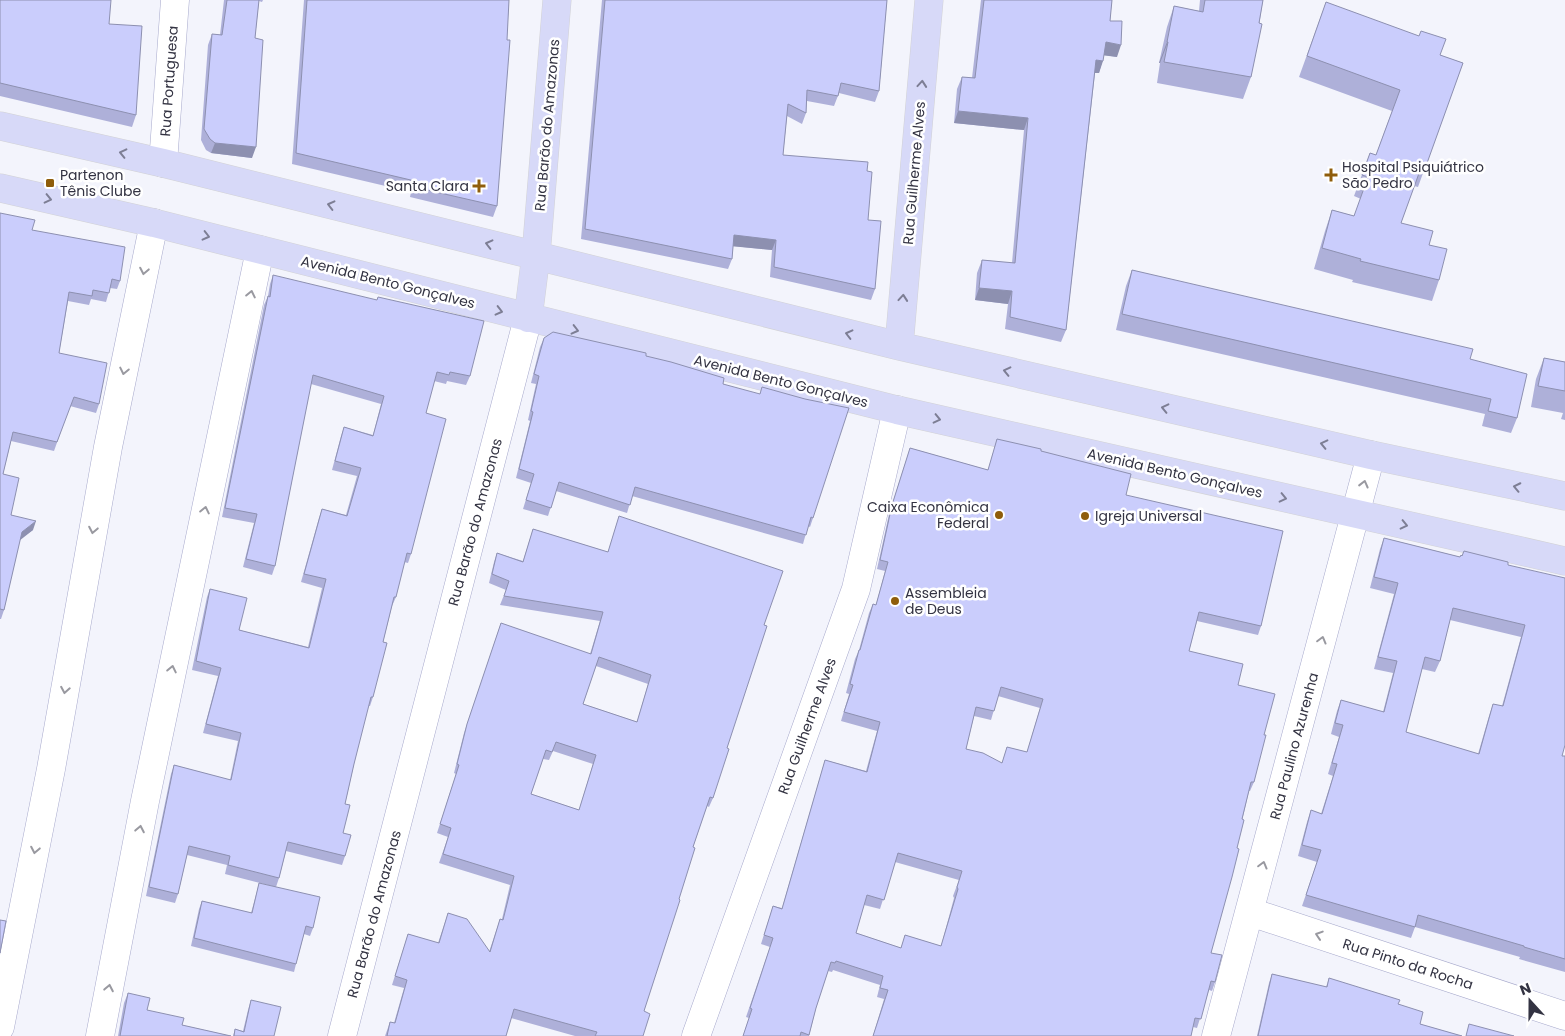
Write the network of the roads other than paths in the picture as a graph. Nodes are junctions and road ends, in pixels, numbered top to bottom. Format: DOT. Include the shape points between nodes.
graph roads {
  1 [pos="176,0"];
  2 [pos="557,0"];
  3 [pos="929,0"];
  4 [pos="0,126"];
  5 [pos="163,162"];
  6 [pos="0,188"];
  7 [pos="154,223"];
  8 [pos="260,250"];
  9 [pos="536,255"];
  10 [pos="528,318"];
  11 [pos="899,346"];
  12 [pos="897,410"];
  13 [pos="1371,455"];
  14 [pos="1565,496"];
  15 [pos="1356,514"];
  16 [pos="1565,561"];
  17 [pos="1250,912"];
  18 [pos="1565,1016"];
  19 [pos="0,1027"];
  20 [pos="100,1036"];
  21 [pos="342,1036"];
  22 [pos="696,1036"];
  23 [pos="1216,1036"];
  1 -- 5 [label="street, Rua Portuguesa"];
  2 -- 9 [label="main road, Rua Barão do Amazonas"];
  11 -- 3 [label="main road, Rua Guilherme Alves, one-way"];
  5 -- 4 [label="main road, one-way"];
  9 -- 5 [label="main road, one-way"];
  6 -- 7 [label="main road, Avenida Bento Gonçalves, one-way"];
  7 -- 8 [label="main road, Avenida Bento Gonçalves, one-way"];
  7 -- 19 [label="street, one-way" via="106,457 51,769"];
  8 -- 10 [label="main road, Avenida Bento Gonçalves, one-way"];
  20 -- 8 [label="street, one-way" via="155,753"];
  9 -- 10 [label="main road, Rua Barão do Amazonas"];
  11 -- 9 [label="main road, one-way"];
  10 -- 12 [label="main road, Avenida Bento Gonçalves, one-way"];
  10 -- 21 [label="street, Rua Barão do Amazonas"];
  13 -- 11 [label="main road, one-way"];
  12 -- 15 [label="main road, Avenida Bento Gonçalves, one-way"];
  12 -- 22 [label="street, Rua Guilherme Alves" via="856,589"];
  14 -- 13 [label="main road, one-way"];
  15 -- 13 [label="street, Rua Paulino Azurenha, one-way"];
  15 -- 16 [label="main road, Avenida Bento Gonçalves, one-way"];
  17 -- 15 [label="street, Rua Paulino Azurenha, one-way"];
  18 -- 17 [label="street, Rua Pinto da Rocha, one-way"];
  17 -- 23 [label="street, Rua Paulino Azurenha"];
}
